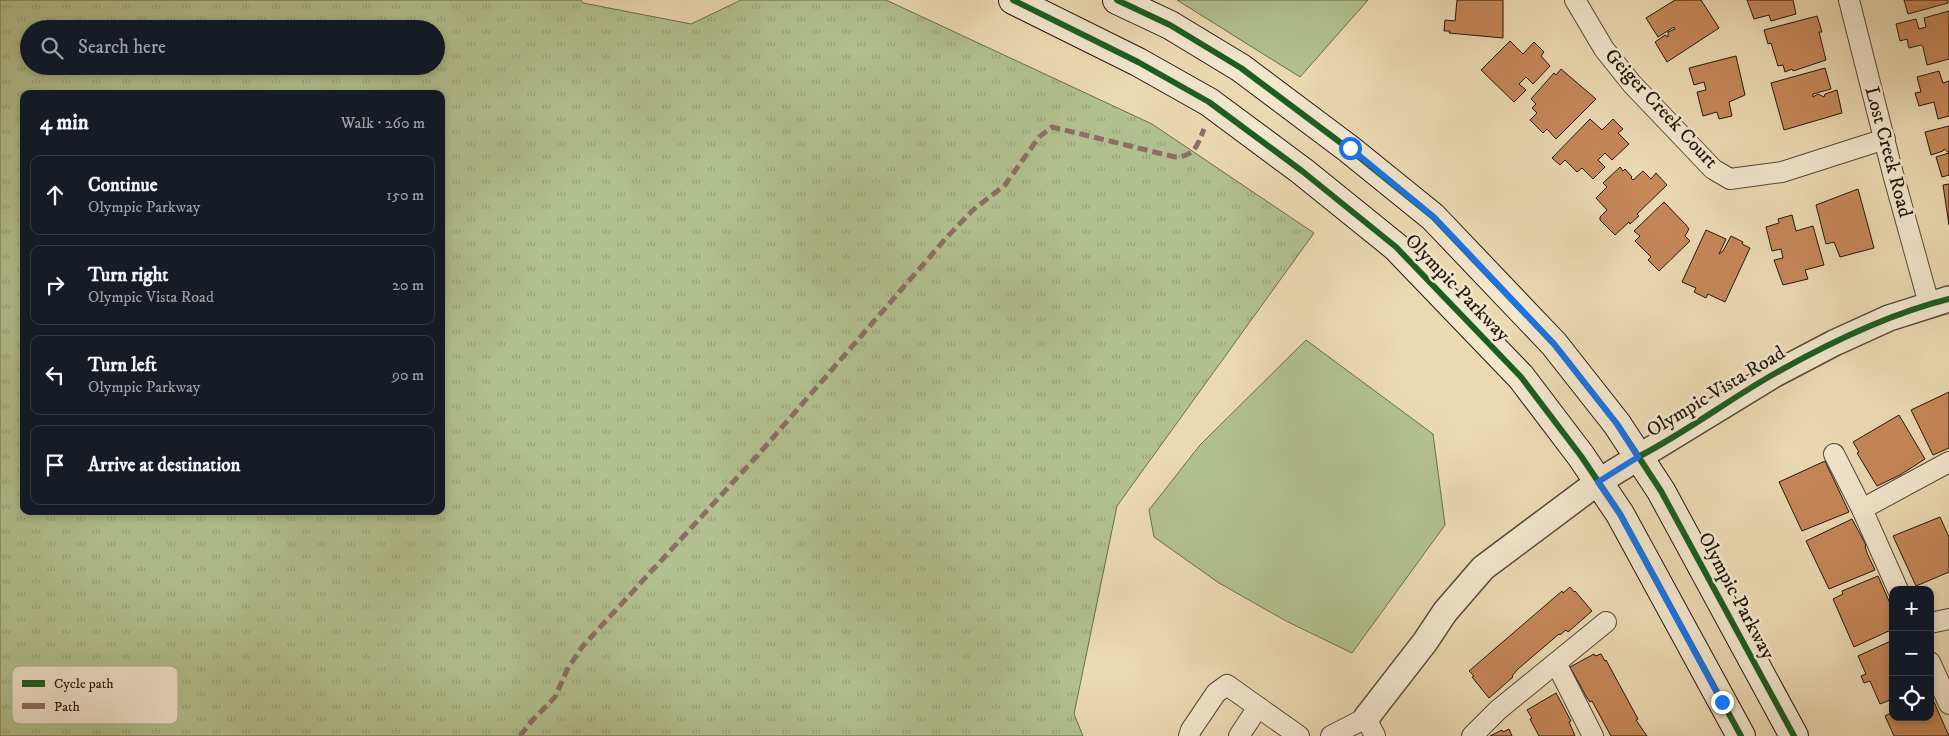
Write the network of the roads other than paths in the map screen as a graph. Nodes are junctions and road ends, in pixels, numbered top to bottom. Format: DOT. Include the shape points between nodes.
graph roads {
  1 [pos="1012,0"];
  2 [pos="1118,0"];
  3 [pos="1575,0"];
  4 [pos="1849,0"];
  5 [pos="1885,139"];
  6 [pos="1939,302"];
  7 [pos="1834,454"];
  8 [pos="1638,457"];
  9 [pos="1949,462"];
  10 [pos="1598,482"];
  11 [pos="1862,509"];
  12 [pos="1896,586"];
  13 [pos="1949,619"];
  14 [pos="1606,622"];
  15 [pos="1934,622"];
  16 [pos="1556,663"];
  17 [pos="1934,671"];
  18 [pos="1949,704"];
  19 [pos="1258,707"];
  20 [pos="1371,727"];
  21 [pos="1189,736"];
  22 [pos="1239,736"];
  23 [pos="1300,736"];
  24 [pos="1330,736"];
  25 [pos="1472,736"];
  26 [pos="1593,736"];
  27 [pos="1741,736"];
  28 [pos="1794,736"];
  1 -- 10 [label="main road, Olympic Parkway" via="1138,62 1209,102 1396,247 1521,377"];
  2 -- 8 [label="main road, Olympic Parkway" via="1241,68 1350,148 1434,217 1554,344 1617,424"];
  3 -- 5 [label="street, Geiger Creek Court" via="1604,49 1632,84 1712,169 1730,179 1782,172"];
  4 -- 5 [label="street, Lost Creek Road"];
  5 -- 6 [label="street, Lost Creek Road"];
  6 -- 8 [label="street, Olympic Vista Road" via="1834,343 1775,374"];
  7 -- 11 [label="street"];
  8 -- 10 [label="street, Olympic Vista Road"];
  8 -- 28 [label="main road, Olympic Parkway" via="1664,497"];
  9 -- 11 [label="street"];
  10 -- 20 [label="street, Olympic Vista Road" via="1483,568 1445,612"];
  10 -- 27 [label="main road, Olympic Parkway" via="1620,514"];
  11 -- 12 [label="street"];
  13 -- 15 [label="street"];
  14 -- 16 [label="street"];
  16 -- 25 [label="street" via="1498,710"];
  16 -- 26 [label="street"];
  17 -- 18 [label="street"];
  19 -- 21 [label="street" via="1226,685 1216,693"];
  19 -- 22 [label="street"];
  19 -- 23 [label="street"];
  20 -- 24 [label="street"];
}
